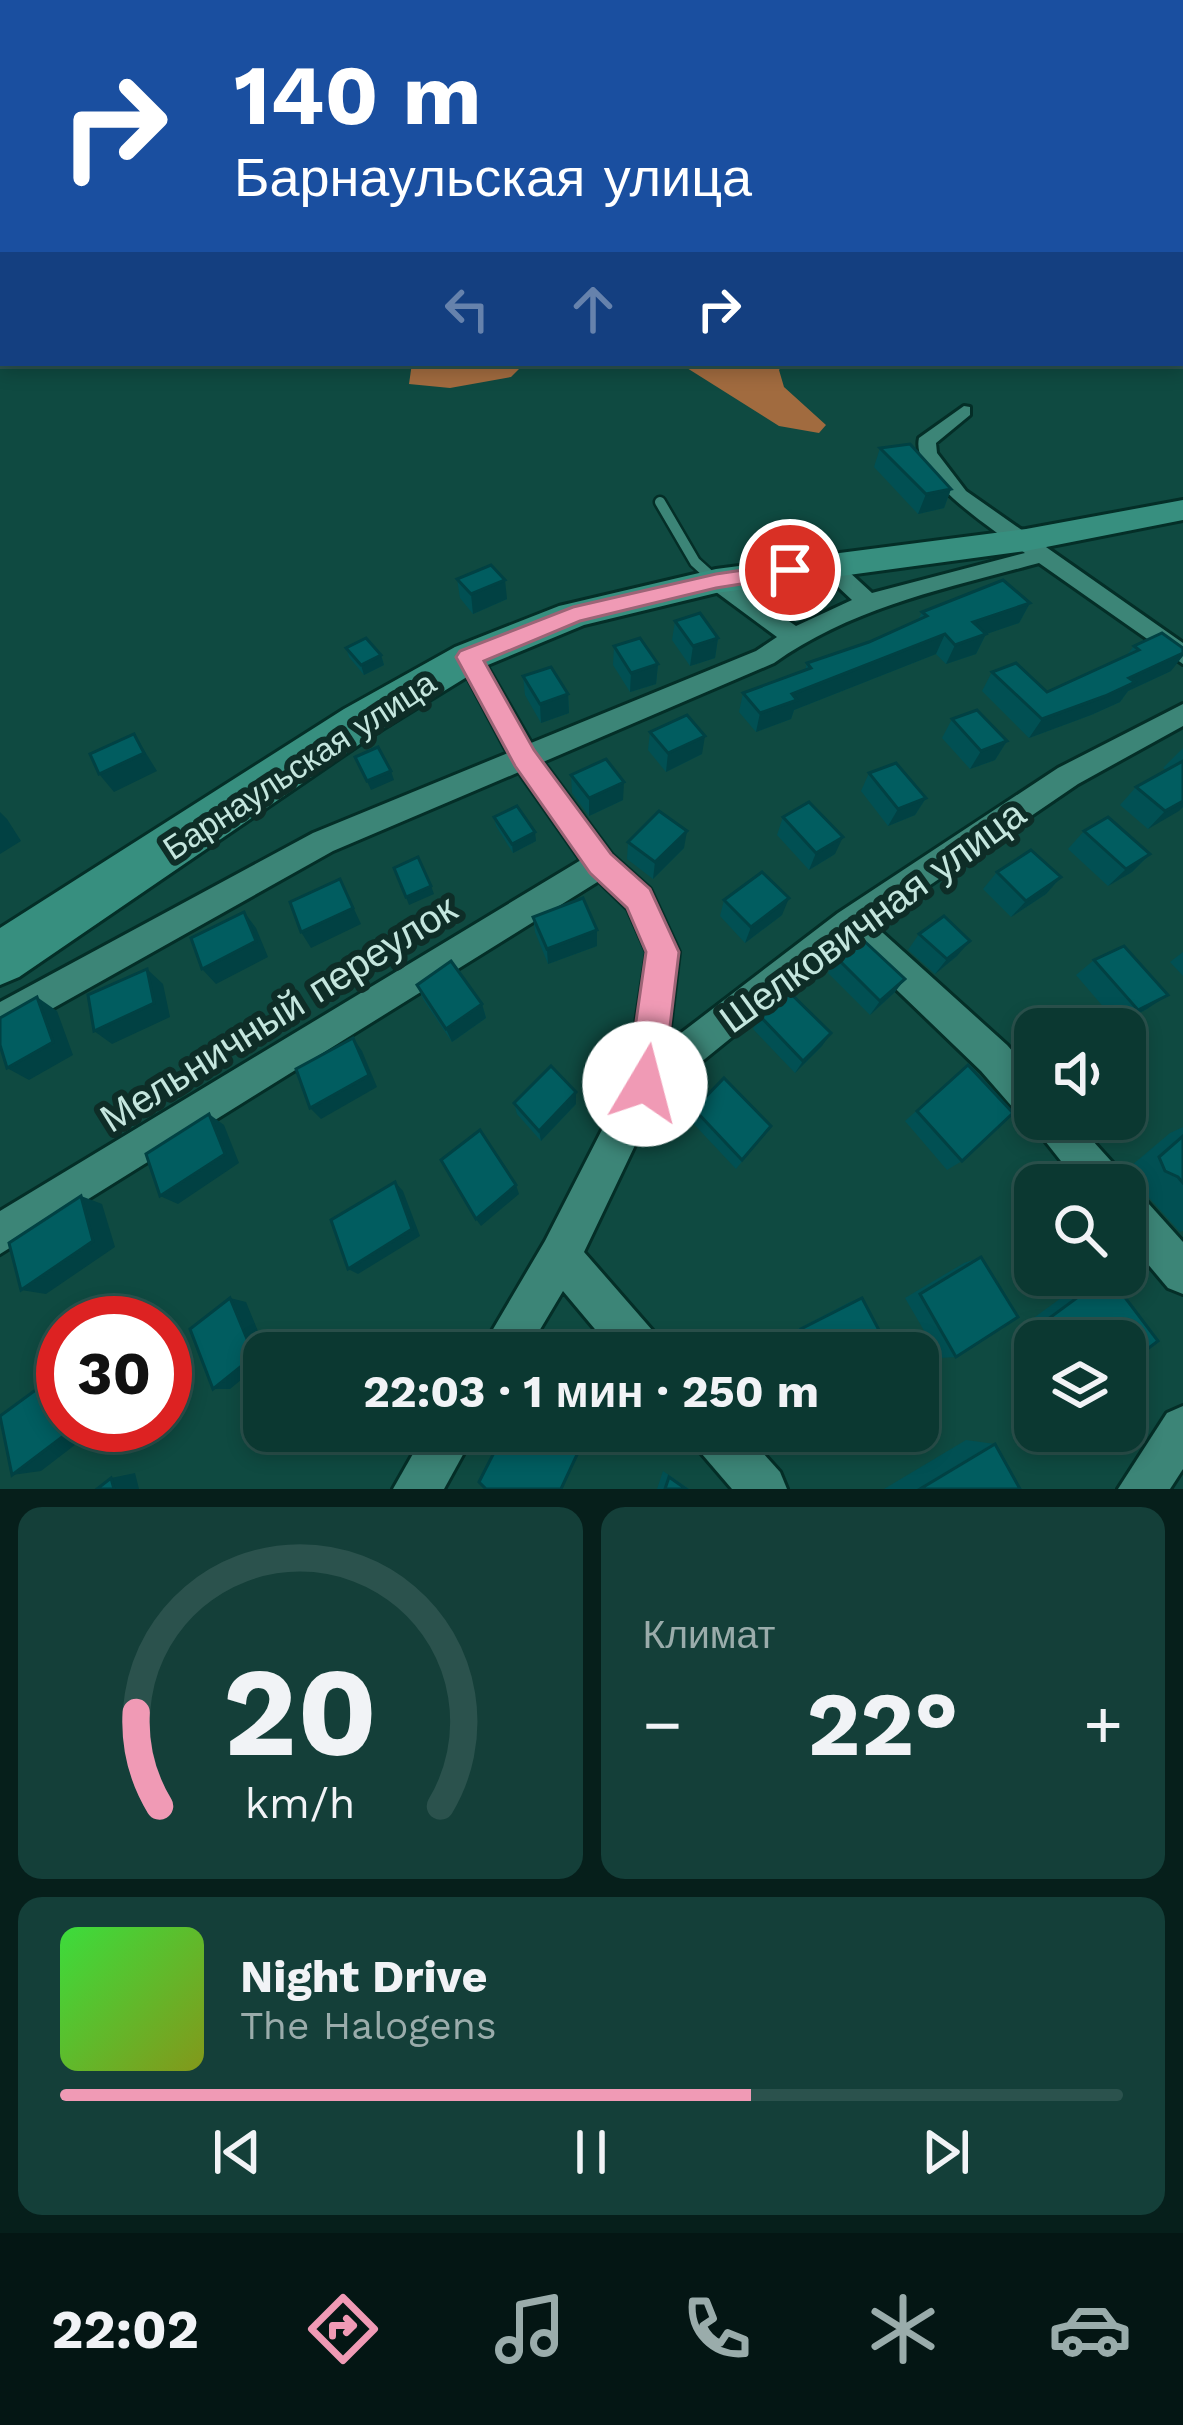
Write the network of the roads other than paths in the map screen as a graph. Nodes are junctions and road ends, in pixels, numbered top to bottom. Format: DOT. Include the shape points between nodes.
graph roads {
  1 [pos="964,412"];
  2 [pos="660,502"];
  3 [pos="1183,510"];
  4 [pos="1035,547"];
  5 [pos="828,565"];
  6 [pos="716,581"];
  7 [pos="868,602"];
  8 [pos="794,637"];
  9 [pos="1183,655"];
  10 [pos="469,657"];
  11 [pos="1183,714"];
  12 [pos="525,758"];
  13 [pos="601,863"];
  14 [pos="849,923"];
  15 [pos="0,959"];
  16 [pos="0,1021"];
  17 [pos="1014,1081"];
  18 [pos="645,1084"];
  19 [pos="1066,1140"];
  20 [pos="1088,1164"];
  21 [pos="1146,1231"];
  22 [pos="0,1234"];
  23 [pos="560,1256"];
  24 [pos="1183,1273"];
  25 [pos="514,1332"];
  26 [pos="626,1332"];
  27 [pos="1183,1429"];
  28 [pos="440,1452"];
  29 [pos="730,1452"];
  30 [pos="417,1489"];
  31 [pos="763,1489"];
  32 [pos="1142,1489"];
  1 -- 4 [label="street" via="926,442 928,454 959,494"];
  2 -- 6 [label="lane" via="695,562"];
  3 -- 4 [label="main road, Барнаульская улица"];
  4 -- 5 [label="main road, Барнаульская улица"];
  4 -- 7 [label="street"];
  4 -- 9 [label="street"];
  5 -- 6 [label="main road, Барнаульская улица"];
  5 -- 7 [label="street"];
  6 -- 8 [label="street"];
  6 -- 10 [label="main road, Барнаульская улица" via="573,615"];
  7 -- 8 [label="street"];
  8 -- 12 [label="street" via="765,657"];
  10 -- 12 [label="street"];
  10 -- 15 [label="main road, Барнаульская улица"];
  11 -- 14 [label="street, Шелковичная улица" via="1068,776"];
  12 -- 13 [label="street"];
  12 -- 16 [label="street" via="323,842"];
  13 -- 18 [label="street" via="639,899 663,952"];
  13 -- 22 [label="street, Мельничный переулок"];
  14 -- 17 [label="street"];
  14 -- 18 [label="street, Шелковичная улица"];
  18 -- 23 [label="street, Шелковичная улица"];
  19 -- 20 [label="street"];
  21 -- 24 [label="street"];
  23 -- 25 [label="street, Шелковичная улица"];
  23 -- 26 [label="street"];
  27 -- 32 [label="street"];
  28 -- 30 [label="street"];
  29 -- 31 [label="street"];
}
